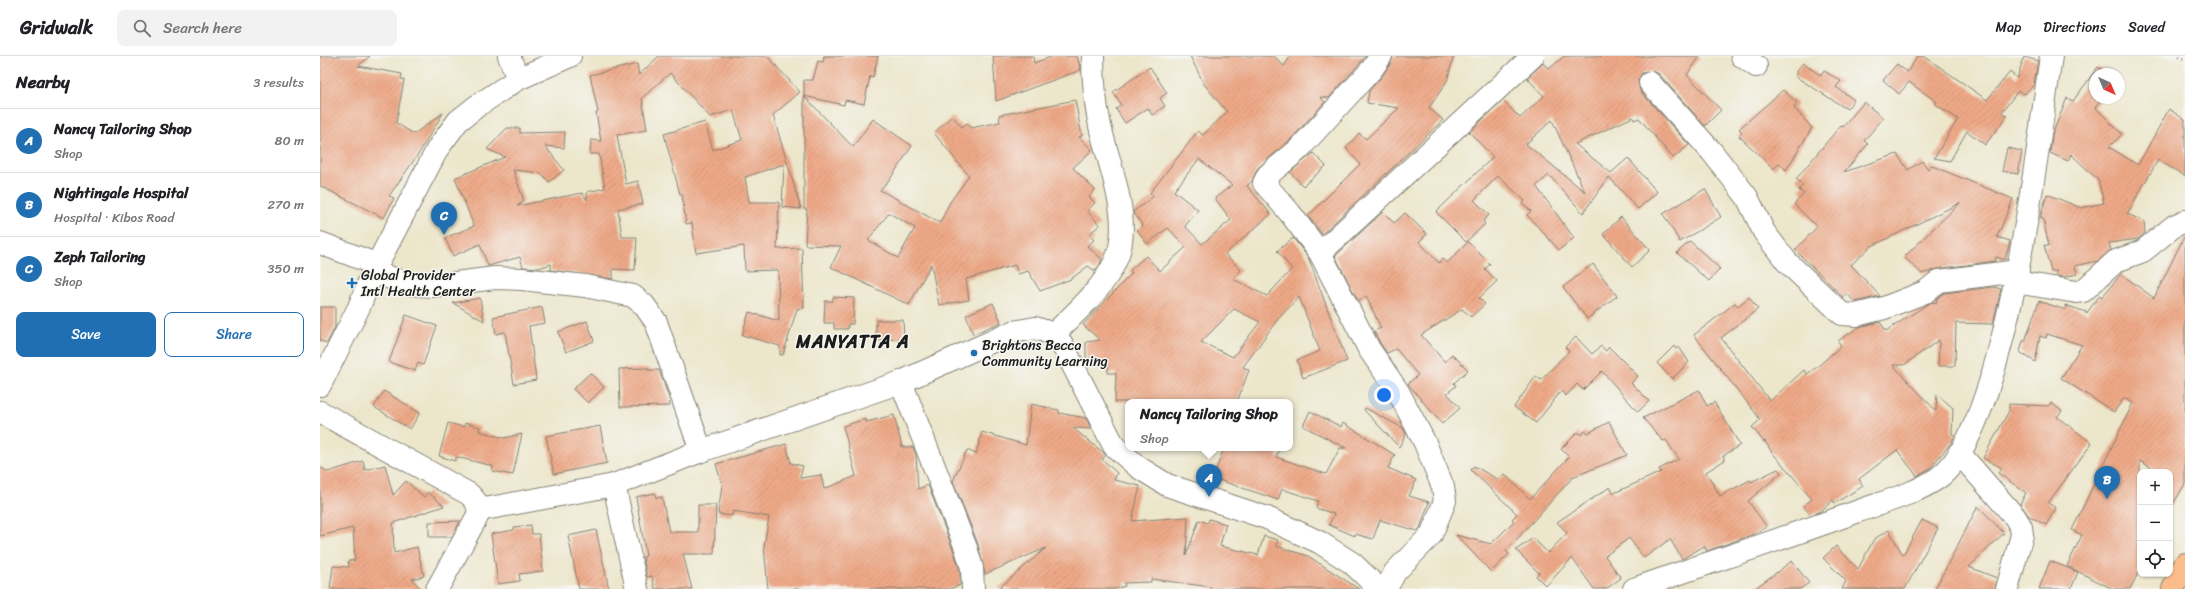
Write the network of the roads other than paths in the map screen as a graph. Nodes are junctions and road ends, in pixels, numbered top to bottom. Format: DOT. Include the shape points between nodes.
graph roads {
  1 [pos="509,56"];
  2 [pos="570,56"];
  3 [pos="1093,56"];
  4 [pos="1381,56"];
  5 [pos="1533,56"];
  6 [pos="2051,56"];
  7 [pos="518,79"];
  8 [pos="1650,84"];
  9 [pos="2185,221"];
  10 [pos="320,242"];
  11 [pos="1320,253"];
  12 [pos="376,269"];
  13 [pos="2016,276"];
  14 [pos="1054,334"];
  15 [pos="901,382"];
  16 [pos="320,385"];
  17 [pos="320,412"];
  18 [pos="701,451"];
  19 [pos="1960,453"];
  20 [pos="614,485"];
  21 [pos="478,510"];
  22 [pos="2185,564"];
  23 [pos="1659,585"];
  24 [pos="437,589"];
  25 [pos="637,589"];
  26 [pos="973,589"];
  27 [pos="1379,589"];
  28 [pos="1386,589"];
  29 [pos="1634,589"];
  30 [pos="2007,589"];
  31 [pos="2173,589"];
  1 -- 7 [label="street"];
  2 -- 7 [label="street"];
  3 -- 14 [label="street" via="1100,126 1113,172 1120,212 1121,246 1106,277"];
  4 -- 11 [label="street" via="1304,144 1264,179 1267,188 1290,213"];
  5 -- 11 [label="street"];
  6 -- 13 [label="street"];
  7 -- 12 [label="street" via="458,121 438,148"];
  8 -- 13 [label="street" via="1712,152 1747,197 1764,232 1787,262 1842,314 1856,315 1884,308 1925,292 1939,281"];
  9 -- 13 [label="street" via="2174,226 2143,251 2116,261 2084,291 2077,292"];
  10 -- 12 [label="street"];
  11 -- 28 [label="street" via="1369,349 1399,393 1425,443 1436,468 1445,501 1431,535 1395,572"];
  12 -- 16 [label="street"];
  12 -- 18 [label="street" via="420,285 445,285 495,278 522,279 585,286 633,296 644,305 656,322"];
  13 -- 19 [label="street" via="1988,391"];
  14 -- 15 [label="street" via="1035,328 1013,332"];
  14 -- 27 [label="street" via="1068,353 1114,446 1138,467 1167,484 1267,518 1319,542 1352,563"];
  15 -- 18 [label="street"];
  15 -- 26 [label="street" via="966,548 972,568"];
  17 -- 21 [label="street" via="468,494 477,502"];
  18 -- 20 [label="street"];
  19 -- 23 [label="street" via="1939,478 1919,489"];
  19 -- 30 [label="street" via="2021,526 2022,534"];
  20 -- 21 [label="street"];
  20 -- 25 [label="street"];
  21 -- 24 [label="street" via="460,550"];
  22 -- 31 [label="main road"];
  23 -- 29 [label="street"];
}
